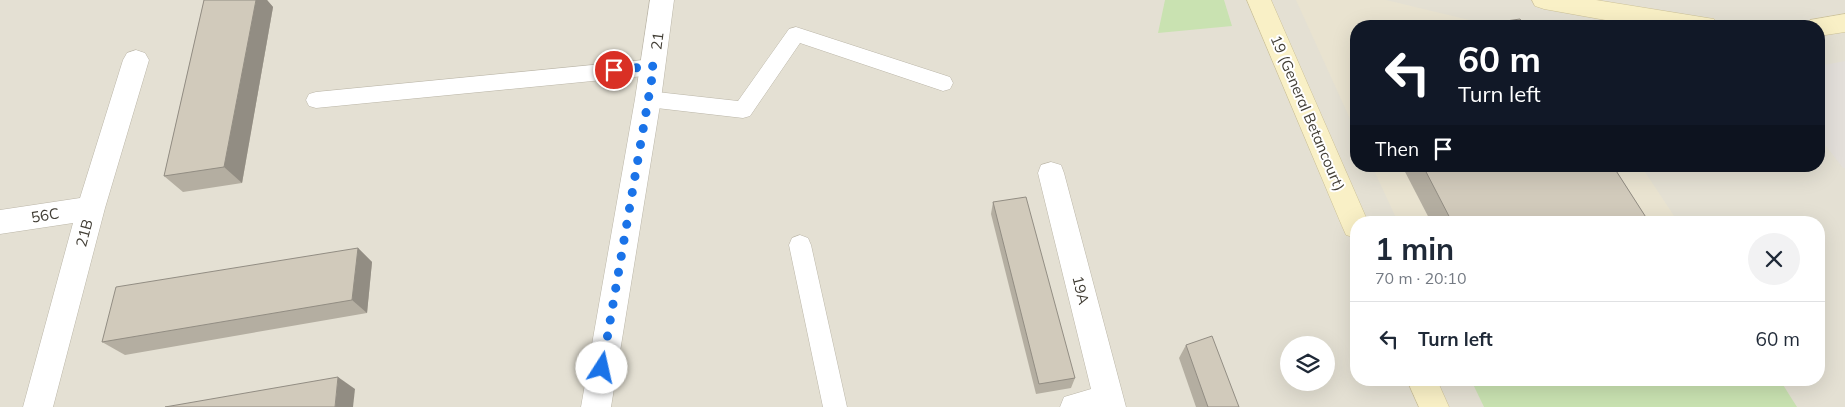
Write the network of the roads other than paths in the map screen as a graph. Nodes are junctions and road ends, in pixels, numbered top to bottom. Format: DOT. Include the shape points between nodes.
graph roads {
  1 [pos="662,0"];
  2 [pos="1259,0"];
  3 [pos="1544,0"];
  4 [pos="1656,20"];
  5 [pos="1845,23"];
  6 [pos="1825,26"];
  7 [pos="136,60"];
  8 [pos="654,66"];
  9 [pos="943,83"];
  10 [pos="648,99"];
  11 [pos="316,100"];
  12 [pos="1050,173"];
  13 [pos="91,208"];
  14 [pos="1352,216"];
  15 [pos="0,222"];
  16 [pos="800,244"];
  17 [pos="1425,386"];
  18 [pos="1110,404"];
  19 [pos="38,407"];
  20 [pos="596,407"];
  21 [pos="835,407"];
  22 [pos="1075,407"];
  23 [pos="1434,407"];
  1 -- 8 [label="street, 21"];
  2 -- 14 [label="main road, 19 (General Betancourt)"];
  3 -- 4 [label="main road"];
  5 -- 6 [label="main road"];
  7 -- 13 [label="street, 21B"];
  8 -- 10 [label="street, 21"];
  8 -- 11 [label="lane"];
  9 -- 10 [label="lane" via="796,34 743,110"];
  10 -- 20 [label="street, 21"];
  12 -- 18 [label="street, 19A"];
  13 -- 15 [label="street, 56C"];
  13 -- 19 [label="street, 21B"];
  16 -- 21 [label="lane"];
  17 -- 23 [label="main road"];
  18 -- 22 [label="street"];
}
